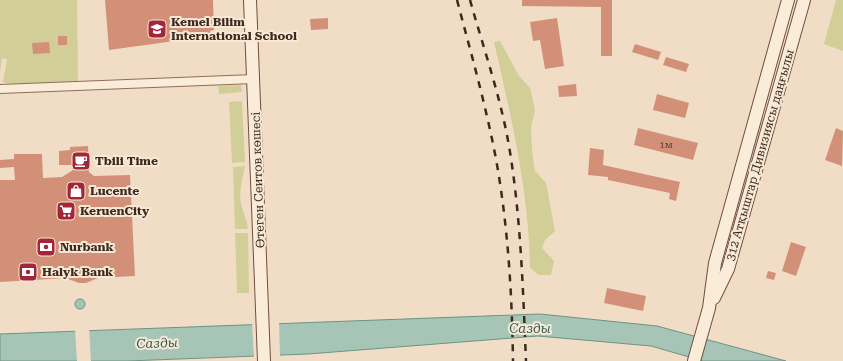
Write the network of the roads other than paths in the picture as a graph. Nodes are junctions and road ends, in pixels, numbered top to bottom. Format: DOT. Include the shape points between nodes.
graph roads {
  1 [pos="250,0"];
  2 [pos="788,0"];
  3 [pos="804,0"];
  4 [pos="254,79"];
  5 [pos="0,89"];
  6 [pos="760,104"];
  7 [pos="774,108"];
  8 [pos="709,308"];
  9 [pos="264,361"];
  10 [pos="694,361"];
  1 -- 4 [label="main road, Өтеген Сеитов көшесі"];
  2 -- 6 [label="main road, 312 Атқыштар Дивизиясы даңғылы"];
  3 -- 7 [label="main road, 312 Атқыштар Дивизиясы даңғылы"];
  4 -- 5 [label="street"];
  4 -- 9 [label="main road, Өтеген Сеитов көшесі"];
  6 -- 7 [label="main road"];
  6 -- 8 [label="main road, 312 Атқыштар Дивизиясы даңғылы" via="715,263"];
  7 -- 8 [label="main road, 312 Атқыштар Дивизиясы даңғылы" via="728,269"];
  8 -- 10 [label="main road, 312 Атқыштар Дивизиясы даңғылы"];
}
